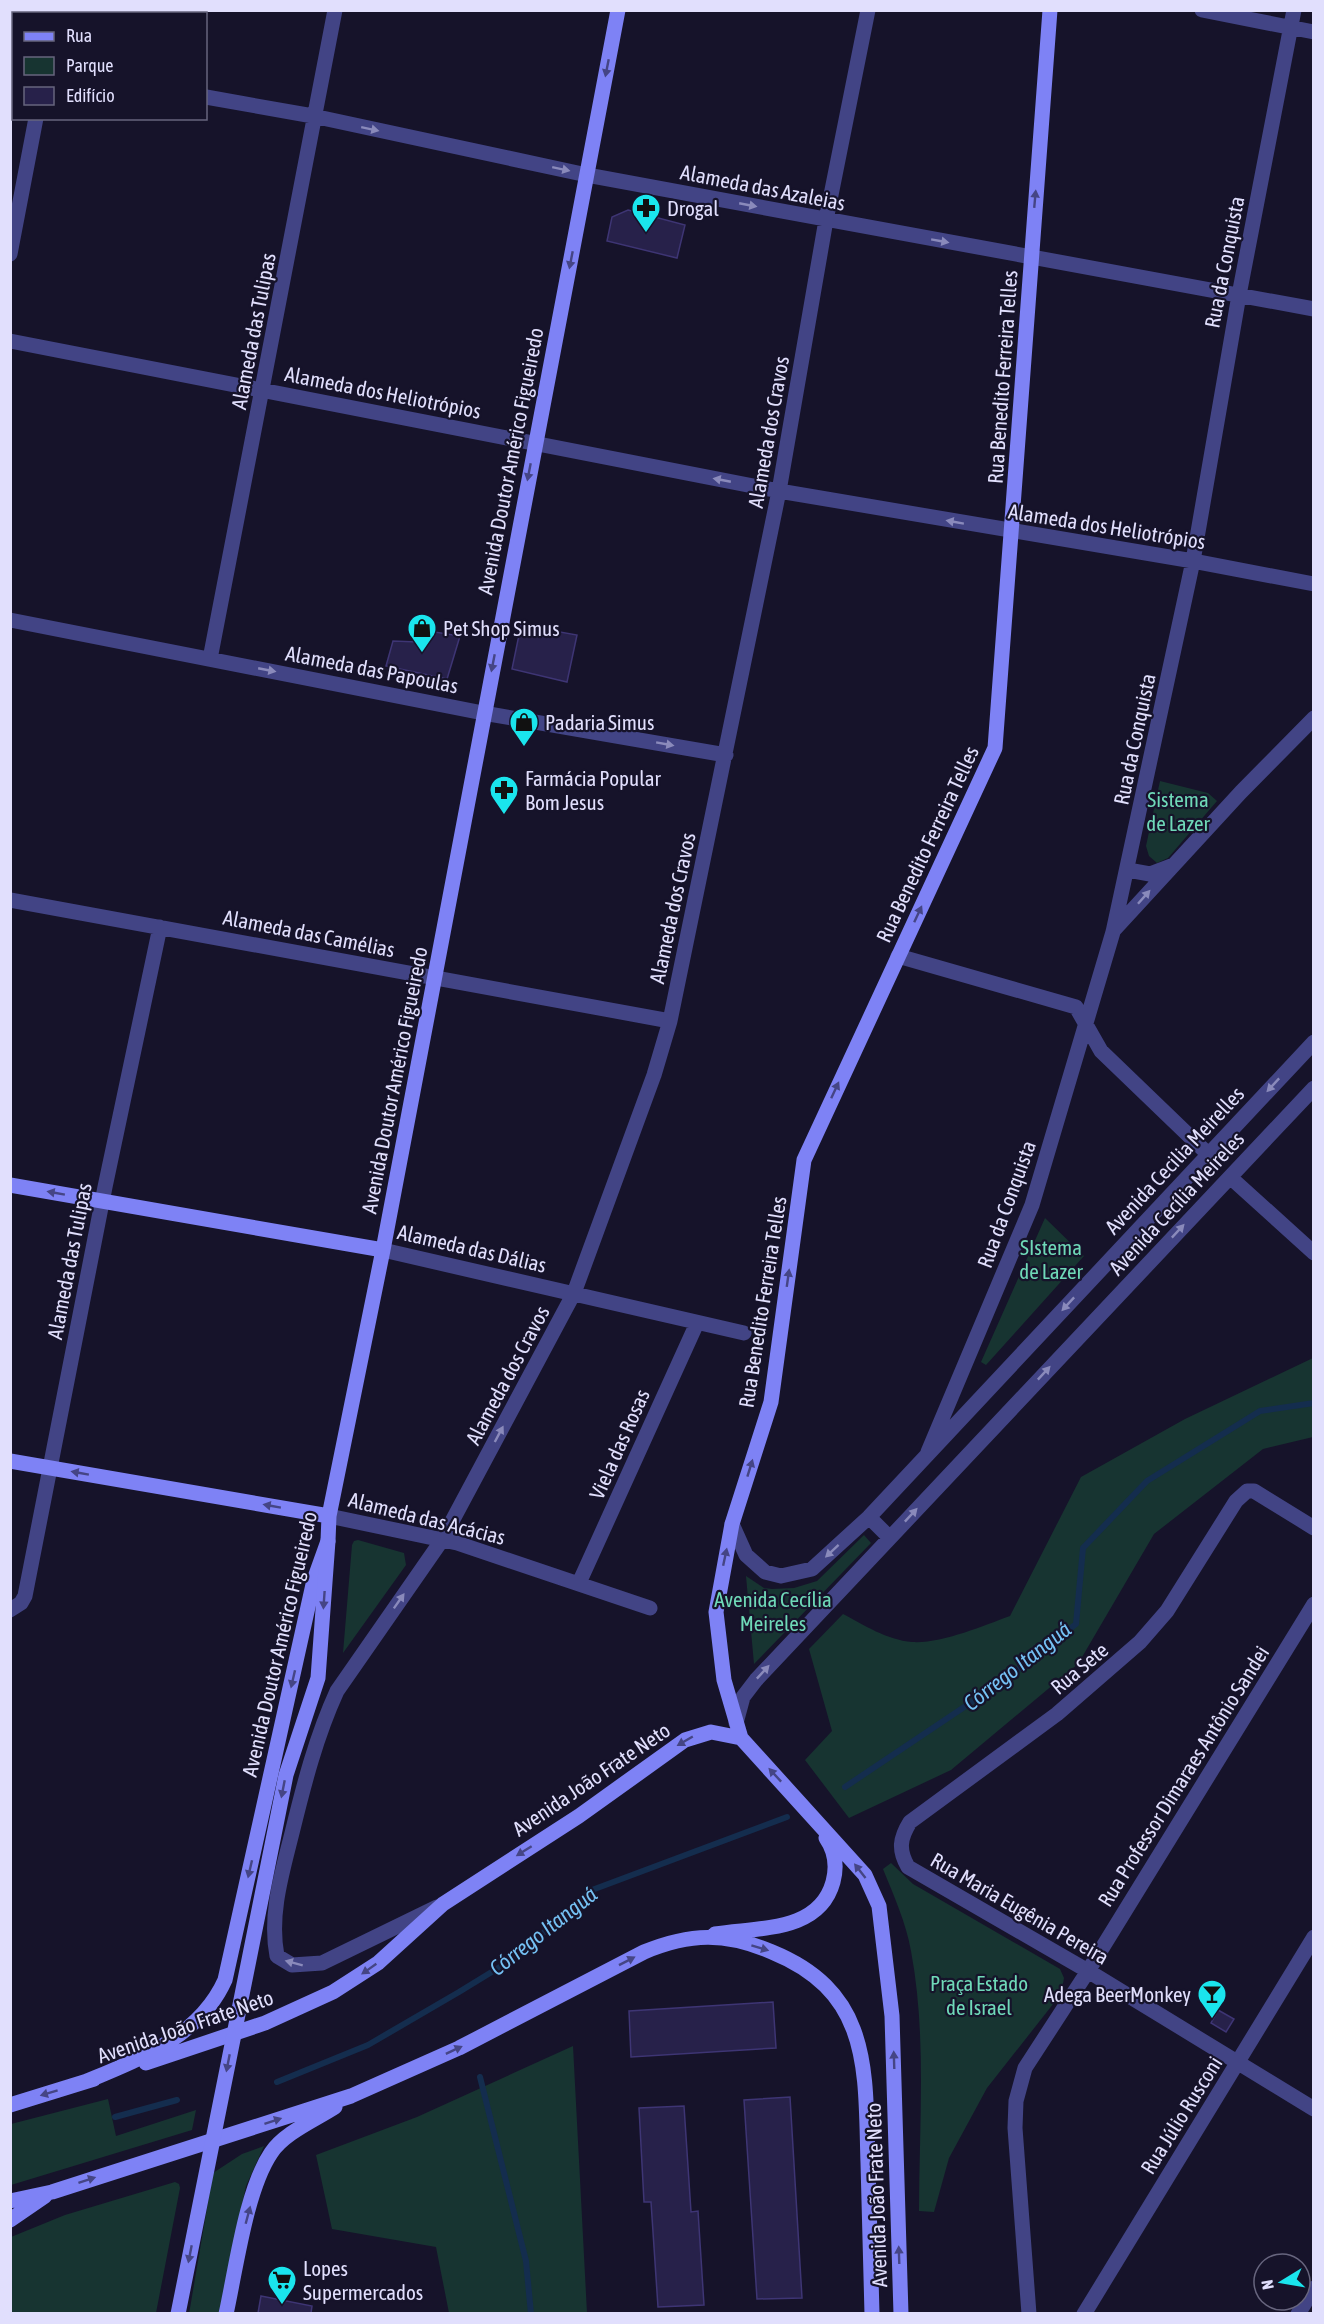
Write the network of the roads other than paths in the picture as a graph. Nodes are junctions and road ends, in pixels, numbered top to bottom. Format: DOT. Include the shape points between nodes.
graph roads {
  1 [pos="335,10"];
  2 [pos="618,10"];
  3 [pos="868,10"];
  4 [pos="1050,10"];
  5 [pos="1202,10"];
  6 [pos="1294,10"];
  7 [pos="1290,27"];
  8 [pos="1314,32"];
  9 [pos="207,97"];
  10 [pos="313,116"];
  11 [pos="36,120"];
  12 [pos="588,175"];
  13 [pos="826,220"];
  14 [pos="10,254"];
  15 [pos="1030,257"];
  16 [pos="1239,295"];
  17 [pos="1314,309"];
  18 [pos="10,341"];
  19 [pos="264,390"];
  20 [pos="534,444"];
  21 [pos="779,491"];
  22 [pos="1013,532"];
  23 [pos="1193,561"];
  24 [pos="1314,584"];
  25 [pos="10,620"];
  26 [pos="210,659"];
  27 [pos="483,713"];
  28 [pos="1314,718"];
  29 [pos="726,755"];
  30 [pos="1176,863"];
  31 [pos="1128,870"];
  32 [pos="10,900"];
  33 [pos="160,927"];
  34 [pos="1113,932"];
  35 [pos="898,956"];
  36 [pos="435,978"];
  37 [pos="670,1022"];
  38 [pos="1085,1025"];
  39 [pos="1314,1042"];
  40 [pos="1314,1088"];
  41 [pos="1208,1154"];
  42 [pos="1230,1177"];
  43 [pos="10,1185"];
  44 [pos="102,1202"];
  45 [pos="383,1250"];
  46 [pos="1313,1253"];
  47 [pos="574,1293"];
  48 [pos="697,1323"];
  49 [pos="744,1334"];
  50 [pos="928,1452"];
  51 [pos="10,1461"];
  52 [pos="50,1468"];
  53 [pos="329,1516"];
  54 [pos="869,1517"];
  55 [pos="732,1524"];
  56 [pos="1314,1528"];
  57 [pos="890,1537"];
  58 [pos="442,1540"];
  59 [pos="328,1541"];
  60 [pos="579,1583"];
  61 [pos="1314,1604"];
  62 [pos="16,1606"];
  63 [pos="650,1608"];
  64 [pos="736,1723"];
  65 [pos="741,1738"];
  66 [pos="810,1812"];
  67 [pos="900,1847"];
  68 [pos="443,1904"];
  69 [pos="703,1936"];
  70 [pos="1314,1937"];
  71 [pos="1088,1971"];
  72 [pos="1238,2063"];
  73 [pos="87,2082"];
  74 [pos="351,2096"];
  75 [pos="10,2105"];
  76 [pos="1314,2109"];
  77 [pos="52,2192"];
  78 [pos="10,2201"];
  79 [pos="10,2220"];
  80 [pos="1314,2288"];
  81 [pos="178,2313"];
  82 [pos="226,2313"];
  83 [pos="872,2313"];
  84 [pos="901,2313"];
  85 [pos="1029,2313"];
  86 [pos="1084,2313"];
  87 [pos="1298,2313"];
  1 -- 10 [label="street, Alameda das Tulipas"];
  2 -- 12 [label="main road, Avenida Doutor Américo Figueiredo, one-way"];
  3 -- 13 [label="street, Alameda dos Cravos"];
  15 -- 4 [label="main road, Rua Benedito Ferreira Telles, one-way"];
  5 -- 7 [label="street"];
  6 -- 7 [label="street, Rua da Conquista"];
  7 -- 8 [label="street"];
  7 -- 16 [label="street, Rua da Conquista"];
  9 -- 10 [label="street, Alameda das Azaleias"];
  10 -- 12 [label="street, Alameda das Azaleias, one-way"];
  10 -- 19 [label="street, Alameda das Tulipas"];
  11 -- 14 [label="street"];
  12 -- 13 [label="street, Alameda das Azaleias, one-way"];
  12 -- 20 [label="main road, Avenida Doutor Américo Figueiredo, one-way"];
  13 -- 15 [label="street, Alameda das Azaleias, one-way"];
  13 -- 21 [label="street, Alameda dos Cravos"];
  15 -- 16 [label="street, Alameda das Azaleias"];
  15 -- 22 [label="main road, Rua Benedito Ferreira Telles"];
  16 -- 17 [label="street, Alameda das Azaleias"];
  16 -- 23 [label="street, Rua da Conquista"];
  18 -- 19 [label="street, Alameda dos Heliotrópios"];
  19 -- 20 [label="street, Alameda dos Heliotrópios"];
  19 -- 26 [label="street, Alameda das Tulipas"];
  21 -- 20 [label="street, Alameda dos Heliotrópios, one-way"];
  20 -- 27 [label="main road, Avenida Doutor Américo Figueiredo, one-way"];
  22 -- 21 [label="street, Alameda dos Heliotrópios, one-way"];
  21 -- 29 [label="street, Alameda dos Cravos"];
  22 -- 23 [label="street, Alameda dos Heliotrópios"];
  35 -- 22 [label="main road, Rua Benedito Ferreira Telles, one-way" via="995,748"];
  23 -- 24 [label="street, Alameda dos Heliotrópios"];
  23 -- 31 [label="street, Rua da Conquista"];
  25 -- 26 [label="street, Alameda das Papoulas"];
  26 -- 27 [label="street, Alameda das Papoulas, one-way"];
  27 -- 29 [label="street, Alameda das Papoulas, one-way"];
  27 -- 36 [label="main road, Avenida Doutor Américo Figueiredo"];
  28 -- 30 [label="street"];
  29 -- 37 [label="street, Alameda dos Cravos"];
  30 -- 31 [label="street" via="1150,874"];
  34 -- 30 [label="street, one-way"];
  31 -- 34 [label="street, Rua da Conquista"];
  32 -- 33 [label="street, Alameda das Camélias"];
  33 -- 36 [label="street, Alameda das Camélias"];
  33 -- 44 [label="street, Alameda das Tulipas"];
  34 -- 38 [label="street, Rua da Conquista"];
  35 -- 38 [label="street" via="1076,1007"];
  55 -- 35 [label="main road, Rua Benedito Ferreira Telles, one-way" via="771,1402 804,1160"];
  36 -- 37 [label="street, Alameda das Camélias"];
  36 -- 45 [label="main road, Avenida Doutor Américo Figueiredo"];
  37 -- 47 [label="street, Alameda dos Cravos"];
  38 -- 41 [label="street" via="1101,1051"];
  38 -- 50 [label="street, Rua da Conquista" via="1032,1205"];
  39 -- 41 [label="street, Avenida Cecilia Meirelles, one-way"];
  40 -- 42 [label="street, Avenida Cecília Meireles"];
  41 -- 50 [label="street, Avenida Cecilia Meirelles, one-way"];
  42 -- 46 [label="street"];
  57 -- 42 [label="street, Avenida Cecília Meireles, one-way"];
  44 -- 43 [label="main road, Alameda das Dálias, one-way"];
  44 -- 45 [label="main road, Alameda das Dálias"];
  44 -- 52 [label="street, Alameda das Tulipas"];
  45 -- 47 [label="street, Alameda das Dálias"];
  45 -- 53 [label="main road, Avenida Doutor Américo Figueiredo"];
  47 -- 48 [label="street, Alameda das Dálias"];
  58 -- 47 [label="street, Alameda dos Cravos, one-way"];
  48 -- 49 [label="street, Alameda das Dálias"];
  48 -- 60 [label="street, Viela das Rosas"];
  50 -- 54 [label="street, Avenida Cecilia Meirelles"];
  51 -- 52 [label="main road, Alameda das Acácias"];
  53 -- 52 [label="main road, Alameda das Acácias, one-way"];
  52 -- 62 [label="street, Alameda das Tulipas" via="25,1596"];
  53 -- 58 [label="street, Alameda das Acácias"];
  53 -- 59 [label="main road, Avenida Doutor Américo Figueiredo"];
  54 -- 55 [label="street, Avenida Cecilia Meirelles, one-way" via="812,1569 781,1575 765,1572 746,1555"];
  54 -- 57 [label="street"];
  64 -- 55 [label="main road, Rua Benedito Ferreira Telles, one-way" via="724,1680 716,1612"];
  56 -- 67 [label="street, Rua Sete" via="1254,1491 1247,1491 1236,1501 1167,1611 1140,1642 1057,1714 910,1822"];
  64 -- 57 [label="street, Avenida Cecília Meireles, one-way" via="743,1697 752,1684"];
  58 -- 60 [label="street, Alameda das Acácias"];
  68 -- 58 [label="street, Alameda dos Cravos, one-way" via="322,1963 292,1965 277,1956 273,1936 279,1888 316,1741 337,1691"];
  59 -- 73 [label="main road, Avenida Doutor Américo Figueiredo, one-way" via="314,1580 225,1980 216,2001 164,2045"];
  59 -- 81 [label="main road, one-way, bridge" via="318,1678 285,1776"];
  60 -- 63 [label="street, Alameda das Acácias"];
  61 -- 71 [label="street, Rua Professor Dimaraes Antônio Sandei"];
  64 -- 65 [label="main road, Rua Benedito Ferreira Telles"];
  66 -- 65 [label="main road, Avenida João Frate Neto, one-way"];
  65 -- 68 [label="main road, Avenida João Frate Neto, one-way" via="711,1732 685,1740 579,1816"];
  66 -- 69 [label="main road" via="834,1853 835,1876 825,1903 802,1919 784,1925"];
  84 -- 66 [label="main road, Avenida João Frate Neto, one-way" via="892,2016 879,1906 865,1875"];
  67 -- 71 [label="street, Rua Maria Eugênia Pereira" via="908,1867"];
  68 -- 73 [label="main road, Avenida João Frate Neto, one-way" via="378,1963 297,2010"];
  74 -- 69 [label="main road, Avenida João Frate Neto, one-way" via="459,2048 644,1952"];
  69 -- 83 [label="main road, Avenida João Frate Neto, one-way" via="762,1948 802,1967 832,1991 849,2018 865,2079"];
  70 -- 72 [label="street, Rua Júlio Rusconi"];
  71 -- 72 [label="street, Rua Maria Eugênia Pereira"];
  71 -- 85 [label="street, Rua Professor Dimaraes Antônio Sandei" via="1025,2068 1016,2101"];
  72 -- 76 [label="street, Rua Maria Eugênia Pereira"];
  72 -- 86 [label="street, Rua Júlio Rusconi"];
  73 -- 75 [label="main road, Avenida João Frate Neto, one-way"];
  77 -- 74 [label="main road, Avenida João Frate Neto, one-way"];
  82 -- 74 [label="main road, one-way" via="254,2194 271,2153"];
  77 -- 78 [label="main road, Avenida João Frate Neto"];
  77 -- 79 [label="main road"];
  80 -- 87 [label="street"];
}
